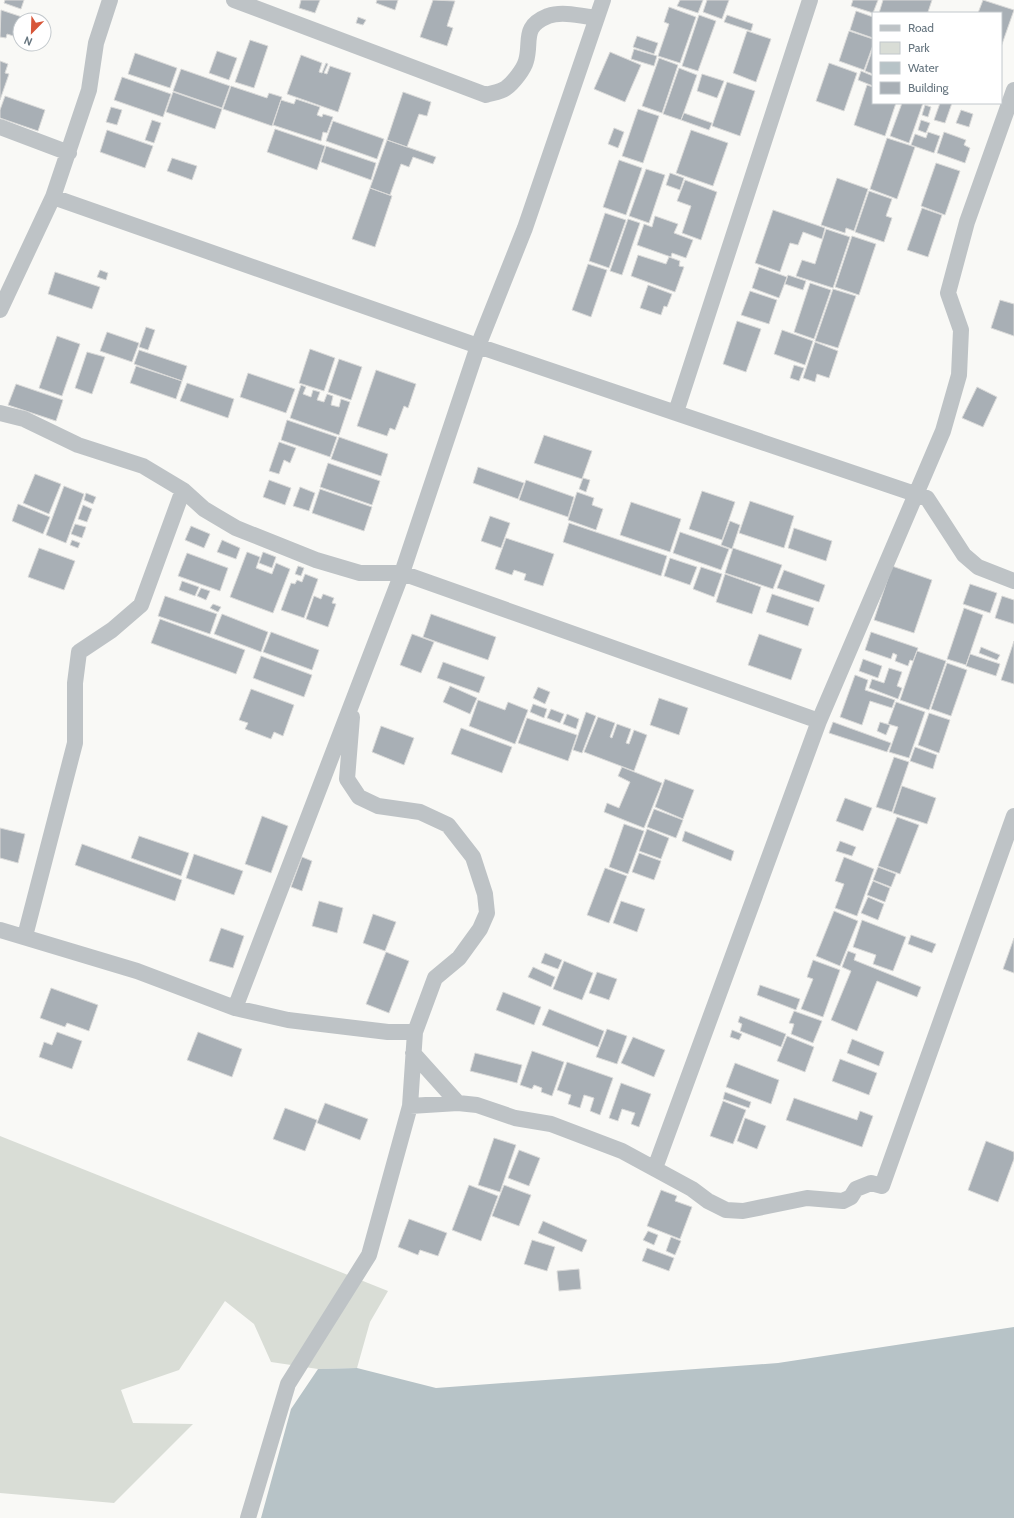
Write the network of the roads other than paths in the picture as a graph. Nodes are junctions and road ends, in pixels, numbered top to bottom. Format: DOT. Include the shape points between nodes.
graph roads {
  1 [pos="110,0"];
  2 [pos="234,0"];
  3 [pos="603,0"];
  4 [pos="810,0"];
  5 [pos="597,18"];
  6 [pos="1014,90"];
  7 [pos="0,127"];
  8 [pos="69,152"];
  9 [pos="53,197"];
  10 [pos="0,310"];
  11 [pos="478,346"];
  12 [pos="676,412"];
  13 [pos="0,413"];
  14 [pos="183,490"];
  15 [pos="914,495"];
  16 [pos="402,573"];
  17 [pos="1014,581"];
  18 [pos="353,700"];
  19 [pos="819,722"];
  20 [pos="1014,816"];
  21 [pos="0,930"];
  22 [pos="25,936"];
  23 [pos="235,1008"];
  24 [pos="415,1032"];
  25 [pos="413,1053"];
  26 [pos="458,1103"];
  27 [pos="410,1106"];
  28 [pos="655,1168"];
  29 [pos="248,1518"];
  1 -- 8 [label="street" via="96,43 89,90"];
  2 -- 5 [label="street" via="486,95 506,88 526,63 527,38 531,28 549,16 567,14"];
  3 -- 5 [label="street"];
  4 -- 12 [label="street"];
  5 -- 11 [label="street" via="525,228"];
  6 -- 15 [label="street" via="967,222 948,293 961,330 959,375 943,431"];
  7 -- 8 [label="street"];
  8 -- 9 [label="street"];
  9 -- 10 [label="street"];
  9 -- 11 [label="street"];
  11 -- 12 [label="street"];
  11 -- 16 [label="street"];
  12 -- 15 [label="street"];
  13 -- 14 [label="street" via="24,419 78,445 143,466"];
  14 -- 16 [label="street" via="204,509 236,528 316,560 360,573"];
  14 -- 22 [label="street" via="141,605 112,630 79,652 75,683 75,743"];
  15 -- 17 [label="street" via="926,498 964,555 978,567"];
  15 -- 19 [label="street"];
  16 -- 18 [label="street"];
  16 -- 19 [label="street"];
  18 -- 23 [label="street"];
  18 -- 24 [label="street" via="347,779 359,797 378,806 420,812 448,825 473,857 485,894 487,913 480,929 459,958 435,978"];
  19 -- 28 [label="street"];
  20 -- 28 [label="street" via="882,1186 871,1183 856,1188 851,1197 843,1201 807,1198 743,1211 726,1210 708,1202 692,1189"];
  21 -- 22 [label="street"];
  22 -- 23 [label="street" via="137,971"];
  23 -- 24 [label="street" via="288,1020 388,1032"];
  24 -- 25 [label="street"];
  25 -- 26 [label="street"];
  25 -- 27 [label="street"];
  26 -- 27 [label="street"];
  26 -- 28 [label="street" via="477,1105 515,1118 551,1124 622,1151"];
  27 -- 29 [label="street" via="369,1255 288,1384"];
}
